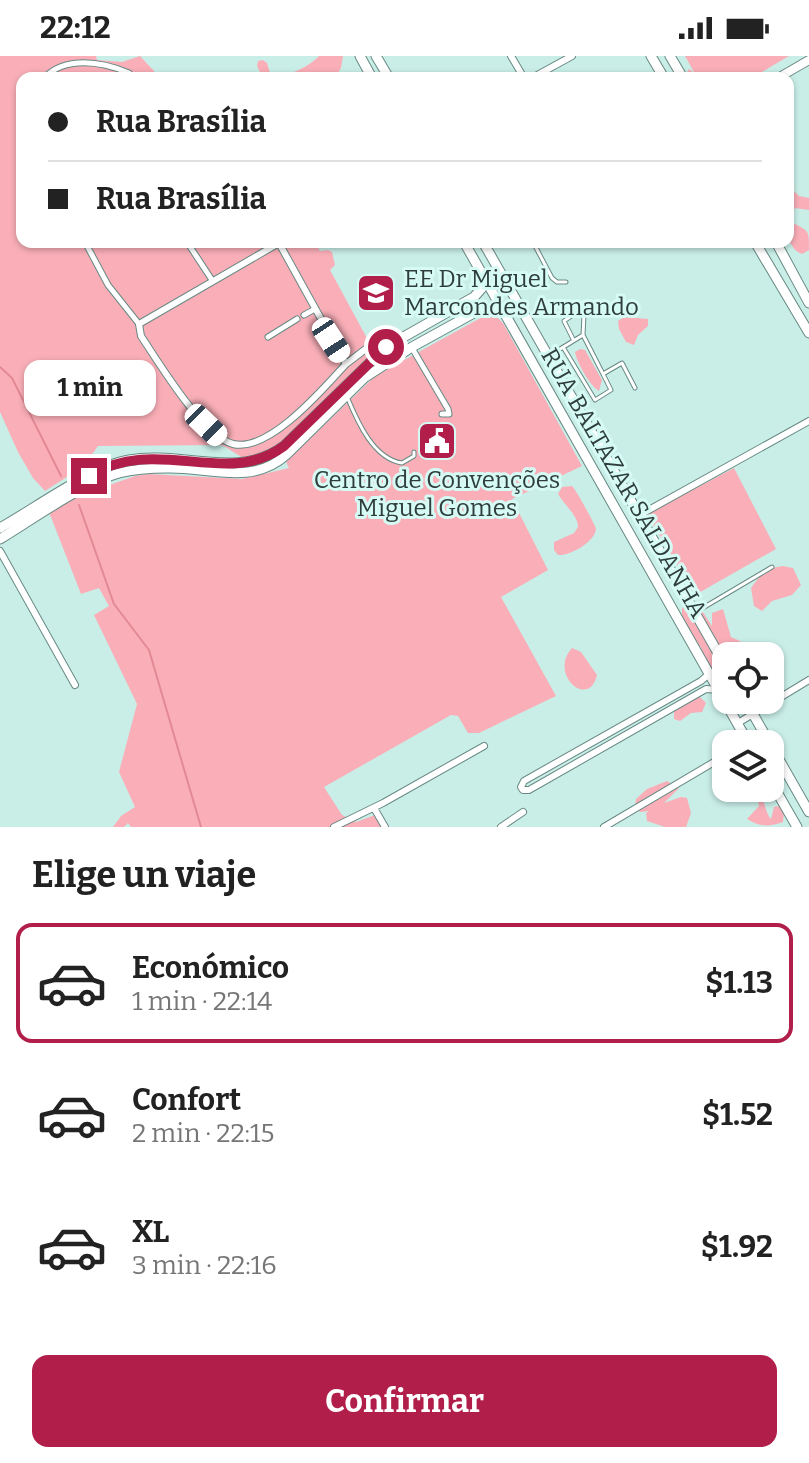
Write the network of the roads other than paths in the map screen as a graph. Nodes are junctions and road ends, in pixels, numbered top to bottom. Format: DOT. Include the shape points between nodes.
graph roads {
  1 [pos="572,56"];
  2 [pos="809,60"];
  3 [pos="48,72"];
  4 [pos="127,72"];
  5 [pos="543,72"];
  6 [pos="788,72"];
  7 [pos="88,248"];
  8 [pos="191,248"];
  9 [pos="270,248"];
  10 [pos="282,248"];
  11 [pos="472,248"];
  12 [pos="486,248"];
  13 [pos="536,248"];
  14 [pos="759,248"];
  15 [pos="779,248"];
  16 [pos="483,276"];
  17 [pos="212,280"];
  18 [pos="566,282"];
  19 [pos="809,303"];
  20 [pos="315,309"];
  21 [pos="504,313"];
  22 [pos="304,315"];
  23 [pos="297,319"];
  24 [pos="139,324"];
  25 [pos="427,325"];
  26 [pos="809,333"];
  27 [pos="433,335"];
  28 [pos="583,335"];
  29 [pos="268,337"];
  30 [pos="574,340"];
  31 [pos="398,341"];
  32 [pos="412,347"];
  33 [pos="563,347"];
  34 [pos="549,356"];
  35 [pos="346,364"];
  36 [pos="603,374"];
  37 [pos="635,388"];
  38 [pos="570,393"];
  39 [pos="346,396"];
  40 [pos="554,401"];
  41 [pos="442,414"];
  42 [pos="809,421"];
  43 [pos="414,452"];
  44 [pos="638,516"];
  45 [pos="0,528"];
  46 [pos="0,539"];
  47 [pos="0,551"];
  48 [pos="666,562"];
  49 [pos="772,567"];
  50 [pos="650,569"];
  51 [pos="695,613"];
  52 [pos="712,643"];
  53 [pos="709,674"];
  54 [pos="712,679"];
  55 [pos="809,680"];
  56 [pos="75,685"];
  57 [pos="712,690"];
  58 [pos="784,695"];
  59 [pos="733,714"];
  60 [pos="752,714"];
  61 [pos="738,723"];
  62 [pos="742,730"];
  63 [pos="605,735"];
  64 [pos="610,743"];
  65 [pos="484,746"];
  66 [pos="712,763"];
  67 [pos="784,768"];
  68 [pos="783,802"];
  69 [pos="374,808"];
  70 [pos="523,812"];
  71 [pos="809,812"];
  72 [pos="334,827"];
  73 [pos="385,827"];
  74 [pos="501,827"];
  75 [pos="604,827"];
  76 [pos="797,827"];
  1 -- 5 [label="street"];
  2 -- 6 [label="street"];
  3 -- 4 [label="street" via="73,57 91,57"];
  7 -- 24 [label="street" via="108,285"];
  8 -- 17 [label="street"];
  9 -- 17 [label="street"];
  10 -- 20 [label="street"];
  11 -- 16 [label="main road, RUA BALTAZAR SALDANHA"];
  12 -- 34 [label="main road, RUA BALTAZAR SALDANHA"];
  13 -- 18 [label="lane" via="552,278"];
  14 -- 26 [label="main road"];
  15 -- 19 [label="main road"];
  16 -- 21 [label="main road, RUA BALTAZAR SALDANHA"];
  16 -- 25 [label="main road" via="474,297"];
  17 -- 24 [label="street"];
  20 -- 22 [label="street"];
  20 -- 35 [label="street"];
  21 -- 27 [label="main road" via="481,309"];
  21 -- 40 [label="main road, RUA BALTAZAR SALDANHA"];
  23 -- 29 [label="street"];
  24 -- 35 [label="street" via="141,336 196,414 230,443 253,443 275,432"];
  25 -- 27 [label="street"];
  25 -- 31 [label="main road"];
  27 -- 32 [label="main road"];
  28 -- 30 [label="lane"];
  28 -- 30 [label="lane" via="584,315 579,311 564,321"];
  28 -- 36 [label="lane"];
  30 -- 33 [label="lane"];
  31 -- 35 [label="street" via="367,348"];
  31 -- 45 [label="main road" via="284,446 264,458 230,464 164,457 119,462"];
  32 -- 39 [label="main road"];
  32 -- 41 [label="street" via="448,409 449,414"];
  33 -- 34 [label="lane"];
  33 -- 36 [label="lane" via="595,400 611,390"];
  34 -- 38 [label="main road, RUA BALTAZAR SALDANHA"];
  36 -- 37 [label="lane" via="622,363"];
  38 -- 40 [label="main road"];
  38 -- 44 [label="main road, RUA BALTAZAR SALDANHA"];
  39 -- 43 [label="lane" via="385,458 402,463"];
  39 -- 46 [label="main road" via="271,466 237,474 172,468 123,472 94,483"];
  40 -- 50 [label="main road, RUA BALTAZAR SALDANHA"];
  42 -- 44 [label="street"];
  44 -- 48 [label="main road, RUA BALTAZAR SALDANHA"];
  47 -- 56 [label="street"];
  48 -- 50 [label="main road"];
  48 -- 51 [label="main road, RUA BALTAZAR SALDANHA"];
  49 -- 51 [label="lane"];
  50 -- 53 [label="main road, RUA BALTAZAR SALDANHA"];
  51 -- 52 [label="main road, RUA BALTAZAR SALDANHA"];
  53 -- 54 [label="main road, RUA BALTAZAR SALDANHA"];
  53 -- 63 [label="street"];
  55 -- 58 [label="street"];
  57 -- 64 [label="street"];
  59 -- 61 [label="main road, RUA BALTAZAR SALDANHA"];
  60 -- 61 [label="street"];
  61 -- 62 [label="main road, RUA BALTAZAR SALDANHA"];
  63 -- 64 [label="street"];
  63 -- 64 [label="street" via="524,781 523,790"];
  65 -- 69 [label="street"];
  66 -- 75 [label="street"];
  67 -- 71 [label="main road"];
  68 -- 76 [label="main road"];
  69 -- 72 [label="street"];
  69 -- 73 [label="street"];
  70 -- 74 [label="street"];
}
